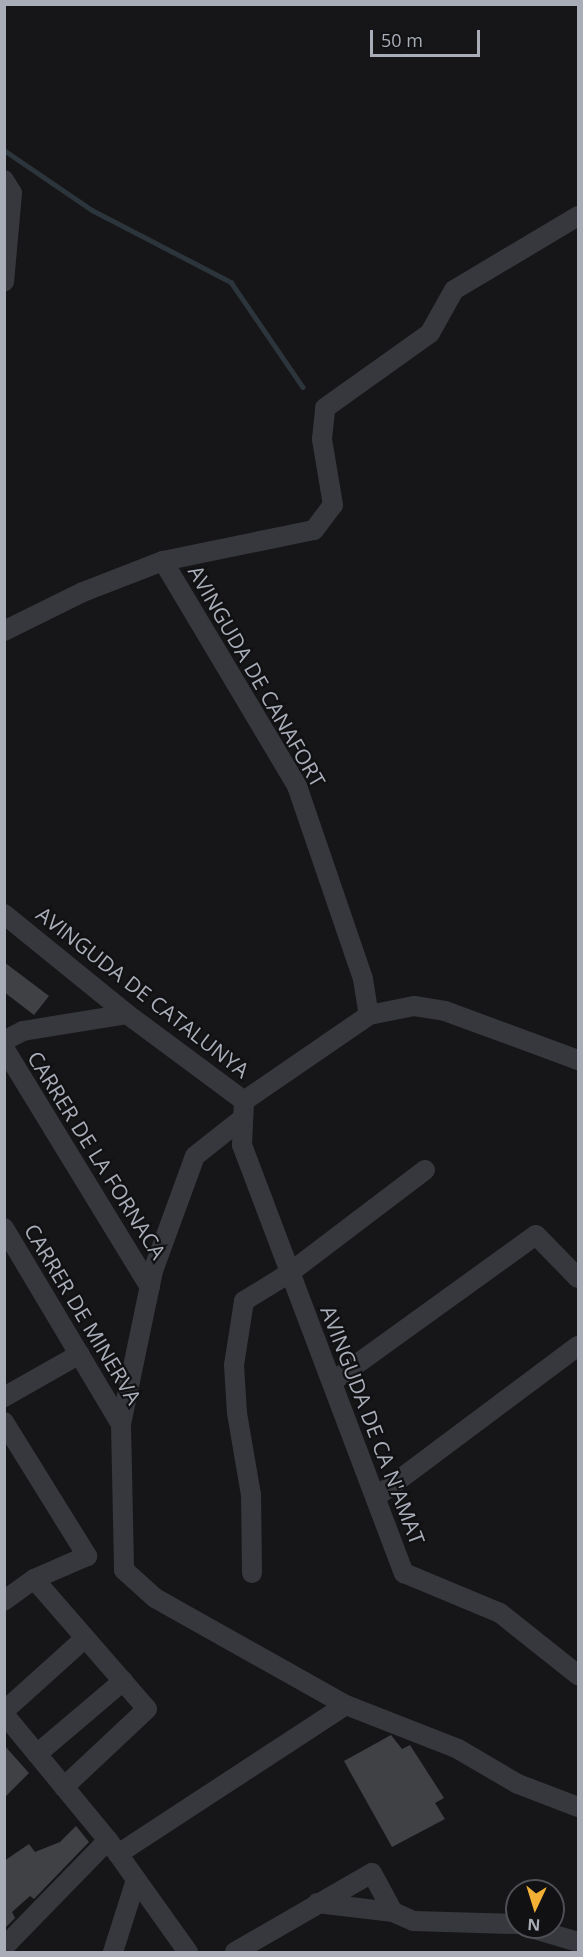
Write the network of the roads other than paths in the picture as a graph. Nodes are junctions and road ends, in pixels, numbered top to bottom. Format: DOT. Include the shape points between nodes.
graph roads {
  1 [pos="4,180"];
  2 [pos="579,216"];
  3 [pos="4,282"];
  4 [pos="164,561"];
  5 [pos="4,631"];
  6 [pos="4,914"];
  7 [pos="127,1014"];
  8 [pos="369,1015"];
  9 [pos="4,1041"];
  10 [pos="4,1048"];
  11 [pos="579,1060"];
  12 [pos="11,1079"];
  13 [pos="244,1110"];
  14 [pos="425,1170"];
  15 [pos="4,1228"];
  16 [pos="288,1274"];
  17 [pos="579,1278"];
  18 [pos="150,1287"];
  19 [pos="579,1346"];
  20 [pos="80,1354"];
  21 [pos="332,1382"];
  22 [pos="4,1397"];
  23 [pos="4,1422"];
  24 [pos="121,1424"];
  25 [pos="376,1497"];
  26 [pos="252,1573"];
  27 [pos="34,1579"];
  28 [pos="4,1601"];
  29 [pos="85,1638"];
  30 [pos="579,1675"];
  31 [pos="123,1681"];
  32 [pos="346,1705"];
  33 [pos="7,1720"];
  34 [pos="37,1754"];
  35 [pos="64,1787"];
  36 [pos="579,1808"];
  37 [pos="113,1847"];
  38 [pos="136,1880"];
  39 [pos="317,1903"];
  40 [pos="393,1912"];
  41 [pos="505,1923"];
  42 [pos="4,1947"];
  43 [pos="113,1953"];
  44 [pos="188,1953"];
  45 [pos="235,1953"];
  1 -- 3 [label="street" via="12,193"];
  2 -- 4 [label="street, AVINGUDA DE CANAFORT" via="454,290 430,333 325,408 322,439 333,505 314,530"];
  4 -- 5 [label="street" via="83,592"];
  4 -- 8 [label="street, AVINGUDA DE CANAFORT" via="297,786 363,979"];
  6 -- 7 [label="street, AVINGUDA DE CATALUNYA"];
  7 -- 9 [label="street, CARRER DE LA FORNACA" via="23,1031"];
  7 -- 13 [label="street, AVINGUDA DE CATALUNYA"];
  8 -- 11 [label="street, AVINGUDA DE CATALUNYA" via="414,1006 445,1011"];
  8 -- 13 [label="street, AVINGUDA DE CATALUNYA" via="273,1078"];
  10 -- 12 [label="street, CARRER DE LA FORNACA"];
  12 -- 18 [label="street, CARRER DE LA FORNACA"];
  13 -- 16 [label="street, AVINGUDA DE CA N'AMAT" via="242,1145"];
  13 -- 18 [label="street" via="195,1156"];
  14 -- 16 [label="street"];
  15 -- 20 [label="street, CARRER DE MINERVA"];
  16 -- 21 [label="street, AVINGUDA DE CA N'AMAT"];
  16 -- 26 [label="street" via="244,1301 234,1365 237,1413 251,1495"];
  17 -- 21 [label="street" via="536,1235"];
  18 -- 24 [label="street"];
  19 -- 25 [label="street"];
  20 -- 22 [label="street"];
  20 -- 24 [label="street, CARRER DE MINERVA"];
  21 -- 25 [label="street, AVINGUDA DE CA N'AMAT"];
  23 -- 27 [label="street" via="87,1556"];
  24 -- 32 [label="street" via="124,1570 155,1598"];
  25 -- 30 [label="street, AVINGUDA DE CA N'AMAT" via="405,1573 500,1613"];
  27 -- 28 [label="street"];
  27 -- 29 [label="street"];
  29 -- 31 [label="street"];
  29 -- 33 [label="street"];
  31 -- 34 [label="street"];
  31 -- 35 [label="street" via="147,1709"];
  32 -- 36 [label="street" via="458,1749 518,1784"];
  32 -- 37 [label="street"];
  33 -- 34 [label="street"];
  34 -- 35 [label="street"];
  35 -- 37 [label="street"];
  37 -- 38 [label="street"];
  37 -- 42 [label="street"];
  38 -- 43 [label="street"];
  38 -- 44 [label="street"];
  39 -- 40 [label="street"];
  39 -- 40 [label="street" via="372,1873"];
  39 -- 45 [label="street"];
  40 -- 41 [label="street" via="413,1921"];
}
